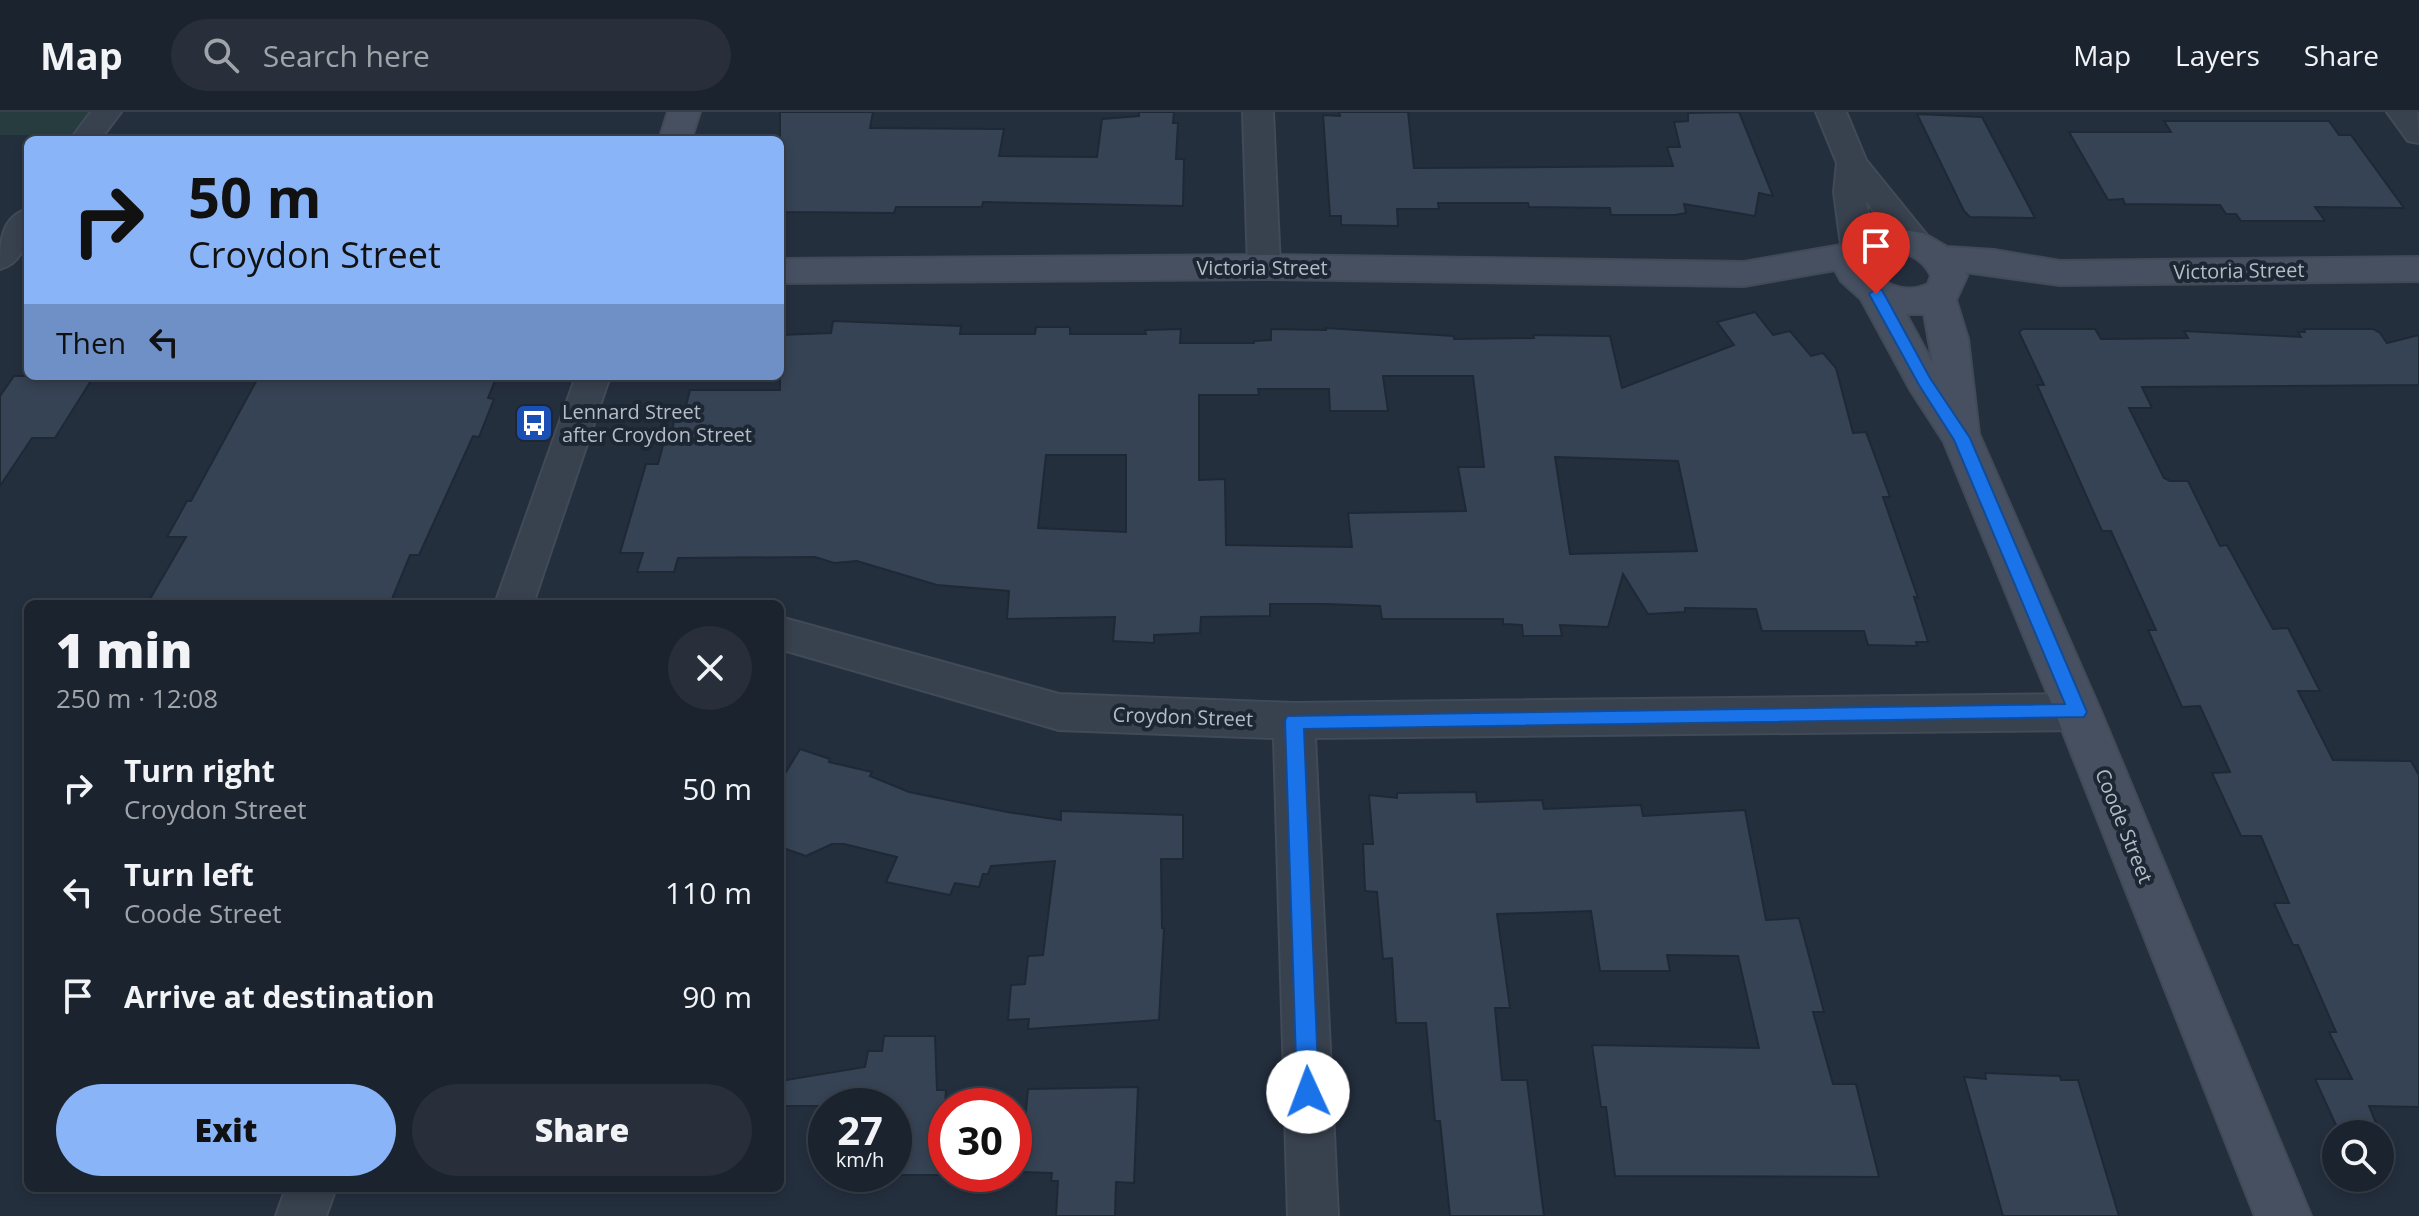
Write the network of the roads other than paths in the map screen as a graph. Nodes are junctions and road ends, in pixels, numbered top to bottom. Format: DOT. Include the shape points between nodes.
graph roads {
  1 [pos="106,112"];
  2 [pos="684,112"];
  3 [pos="1258,112"];
  4 [pos="1831,112"];
  5 [pos="2402,112"];
  6 [pos="2419,134"];
  7 [pos="88,136"];
  8 [pos="676,136"];
  9 [pos="1852,163"];
  10 [pos="24,225"];
  11 [pos="0,258"];
  12 [pos="1264,267"];
  13 [pos="2419,269"];
  14 [pos="1862,270"];
  15 [pos="784,271"];
  16 [pos="1934,273"];
  17 [pos="592,380"];
  18 [pos="1962,438"];
  19 [pos="515,600"];
  20 [pos="784,634"];
  21 [pos="2078,712"];
  22 [pos="1294,721"];
  23 [pos="310,1192"];
  24 [pos="301,1216"];
  25 [pos="1313,1216"];
  26 [pos="2283,1216"];
  1 -- 7 [label="street"];
  2 -- 8 [label="street"];
  3 -- 12 [label="street"];
  4 -- 9 [label="street, Coode Street"];
  5 -- 6 [label="street"];
  9 -- 14 [label="street, Coode Street" via="1849,192"];
  9 -- 16 [label="street, Coode Street"];
  10 -- 11 [label="street"];
  12 -- 14 [label="street, Victoria Street" via="1744,274 1781,286"];
  12 -- 15 [label="street, Victoria Street"];
  13 -- 16 [label="street, Victoria Street"];
  14 -- 16 [label="street" via="1909,302"];
  14 -- 16 [label="street" via="1878,238 1904,239"];
  14 -- 18 [label="street, Coode Street"];
  16 -- 18 [label="street, Coode Street"];
  17 -- 19 [label="street"];
  18 -- 21 [label="street, Coode Street"];
  20 -- 22 [label="street, Croydon Street" via="1059,712"];
  21 -- 22 [label="street, Croydon Street"];
  21 -- 26 [label="street, Coode Street"];
  22 -- 25 [label="street"];
  23 -- 24 [label="street"];
}
